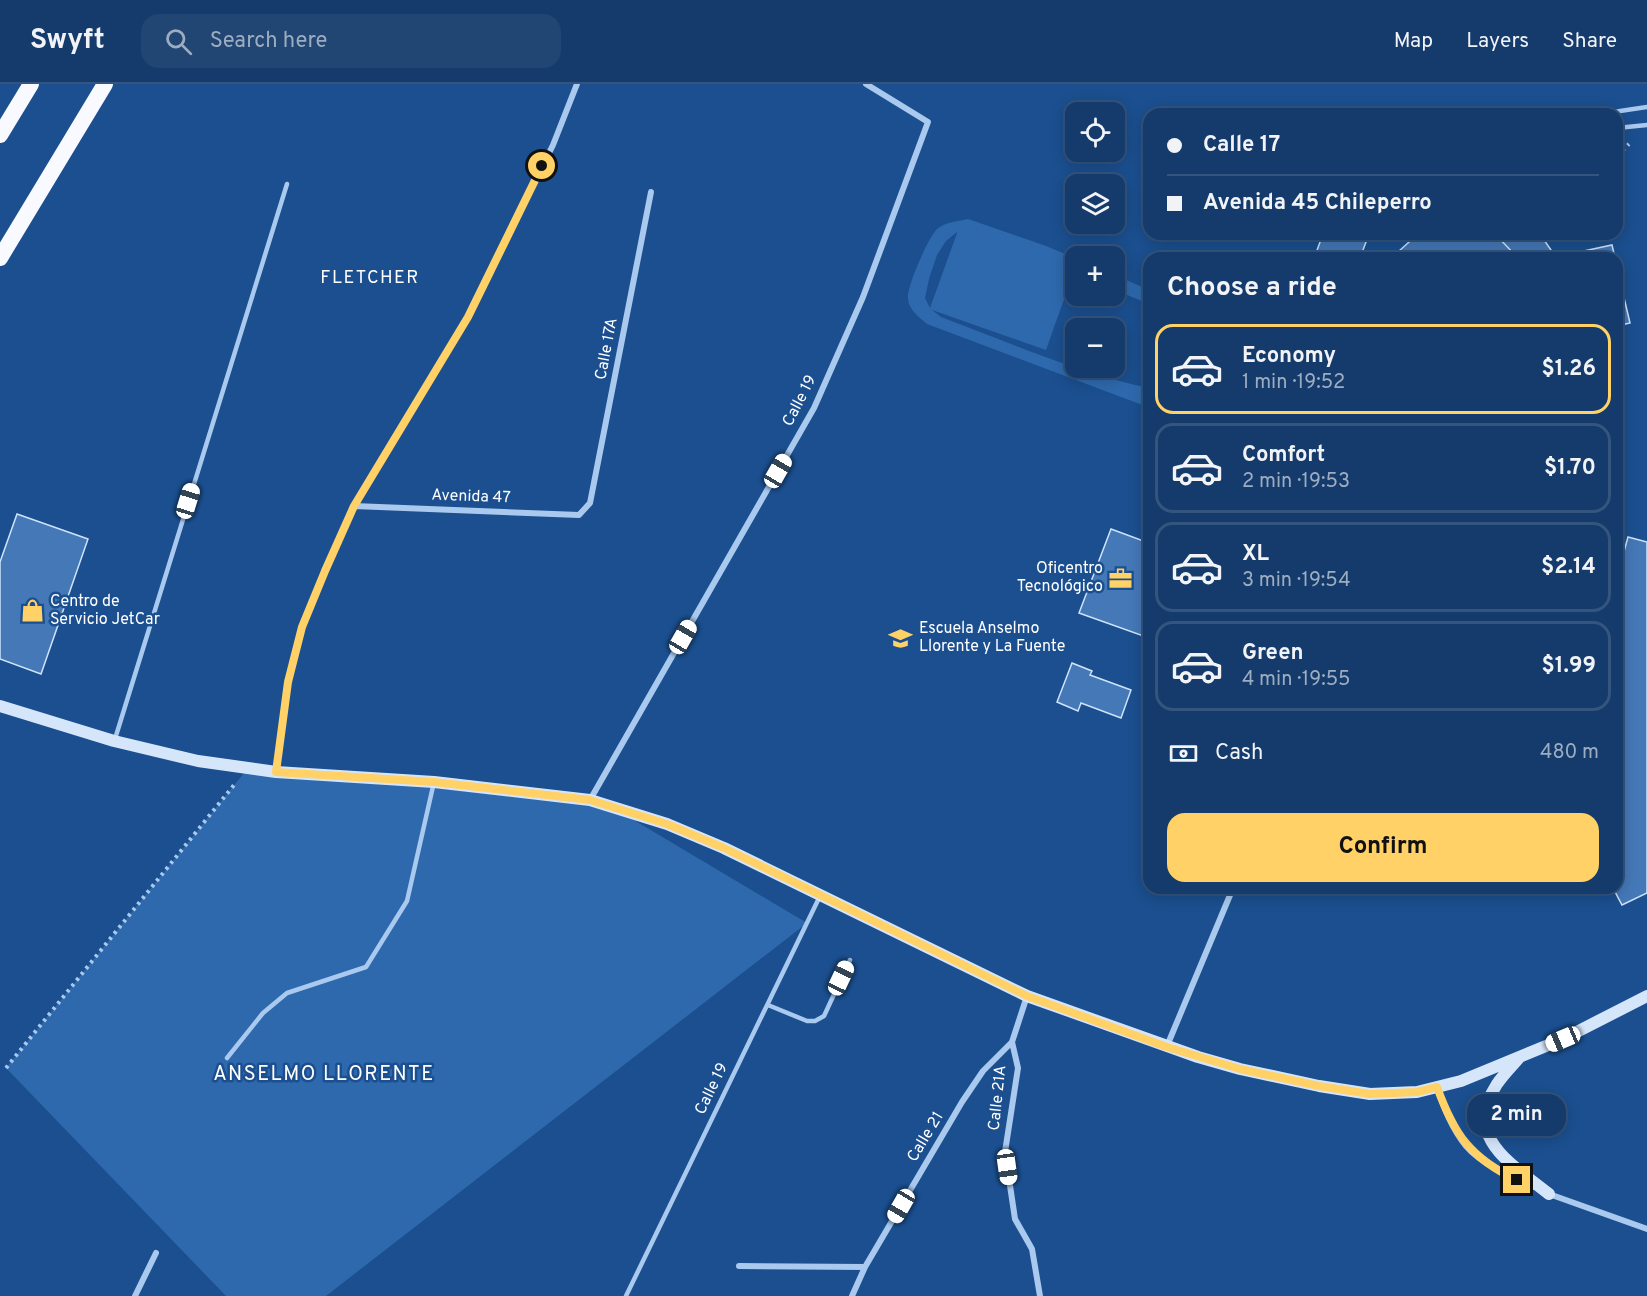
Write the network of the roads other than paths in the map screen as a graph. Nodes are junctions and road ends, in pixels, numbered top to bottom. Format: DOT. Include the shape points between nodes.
graph roads {
  1 [pos="31,84"];
  2 [pos="105,84"];
  3 [pos="577,84"];
  4 [pos="866,84"];
  5 [pos="1647,107"];
  6 [pos="1623,111"];
  7 [pos="1647,125"];
  8 [pos="1623,128"];
  9 [pos="0,135"];
  10 [pos="287,184"];
  11 [pos="651,192"];
  12 [pos="0,258"];
  13 [pos="354,506"];
  14 [pos="586,509"];
  15 [pos="0,706"];
  16 [pos="114,741"];
  17 [pos="276,772"];
  18 [pos="434,782"];
  19 [pos="590,800"];
  20 [pos="821,894"];
  21 [pos="1231,894"];
  22 [pos="850,960"];
  23 [pos="1027,996"];
  24 [pos="1647,996"];
  25 [pos="768,1005"];
  26 [pos="1012,1042"];
  27 [pos="1167,1047"];
  28 [pos="1520,1057"];
  29 [pos="227,1058"];
  30 [pos="1437,1087"];
  31 [pos="1549,1194"];
  32 [pos="1647,1229"];
  33 [pos="156,1253"];
  34 [pos="739,1266"];
  35 [pos="866,1267"];
  36 [pos="135,1296"];
  37 [pos="626,1296"];
  38 [pos="852,1296"];
  39 [pos="1040,1296"];
  1 -- 9 [label="highway"];
  2 -- 12 [label="highway"];
  3 -- 13 [label="street" via="553,145 468,317"];
  4 -- 19 [label="street, Calle 19" via="928,122 863,297 814,408"];
  5 -- 6 [label="lane"];
  7 -- 8 [label="lane"];
  10 -- 16 [label="lane"];
  11 -- 14 [label="street, Calle 17A"];
  13 -- 14 [label="street, Avenida 47" via="579,515"];
  13 -- 17 [label="street" via="302,627 288,682"];
  15 -- 16 [label="main road"];
  16 -- 17 [label="main road" via="198,761"];
  17 -- 18 [label="main road"];
  18 -- 19 [label="main road"];
  18 -- 29 [label="lane" via="407,901 366,968 287,993 263,1013"];
  19 -- 20 [label="main road" via="667,824"];
  20 -- 23 [label="main road"];
  20 -- 25 [label="lane, Calle 19"];
  21 -- 27 [label="street"];
  22 -- 25 [label="lane" via="824,1016 815,1021"];
  23 -- 26 [label="street, Calle 21"];
  23 -- 27 [label="main road"];
  24 -- 28 [label="main road"];
  25 -- 37 [label="lane, Calle 19"];
  26 -- 35 [label="street, Calle 21" via="983,1071 962,1102"];
  26 -- 39 [label="street, Calle 21A" via="1018,1068 1005,1152 1015,1219 1032,1249"];
  27 -- 30 [label="main road" via="1240,1069 1370,1094"];
  28 -- 30 [label="main road"];
  28 -- 31 [label="main road" via="1497,1085 1484,1125 1497,1149"];
  30 -- 31 [label="street" via="1448,1116 1467,1147 1501,1172"];
  31 -- 32 [label="street"];
  33 -- 36 [label="street"];
  34 -- 35 [label="street"];
  35 -- 38 [label="street, Calle 21"];
}
